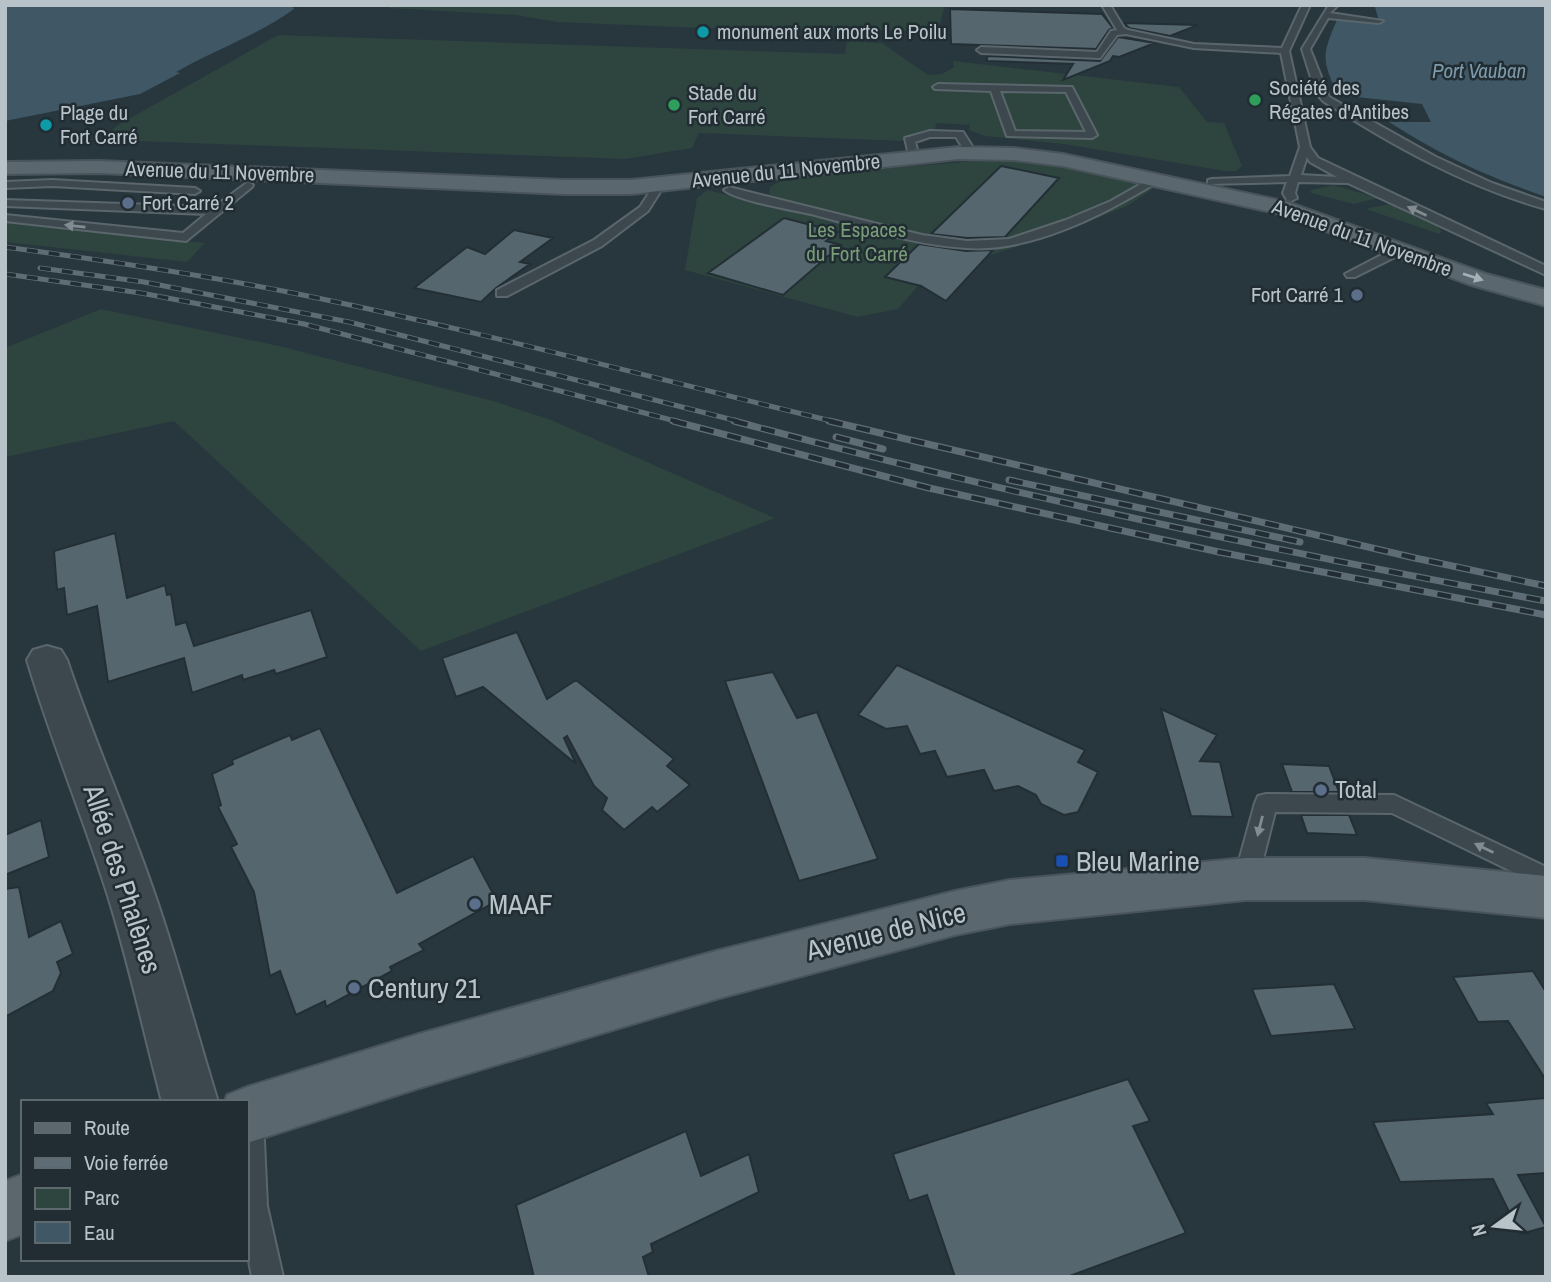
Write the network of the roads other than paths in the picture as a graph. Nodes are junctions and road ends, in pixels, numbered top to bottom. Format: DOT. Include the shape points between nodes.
graph roads {
  1 [pos="1106,5"];
  2 [pos="1306,5"];
  3 [pos="1334,5"];
  4 [pos="1325,15"];
  5 [pos="1379,21"];
  6 [pos="1126,32"];
  7 [pos="981,50"];
  8 [pos="1285,51"];
  9 [pos="939,87"];
  10 [pos="995,88"];
  11 [pos="967,146"];
  12 [pos="1305,147"];
  13 [pos="912,149"];
  14 [pos="807,159"];
  15 [pos="5,166"];
  16 [pos="318,168"];
  17 [pos="217,172"];
  18 [pos="1155,179"];
  19 [pos="1356,183"];
  20 [pos="660,184"];
  21 [pos="722,184"];
  22 [pos="5,185"];
  23 [pos="248,186"];
  24 [pos="762,186"];
  25 [pos="1293,188"];
  26 [pos="195,191"];
  27 [pos="5,203"];
  28 [pos="1546,206"];
  29 [pos="173,209"];
  30 [pos="217,211"];
  31 [pos="5,218"];
  32 [pos="1346,231"];
  33 [pos="143,233"];
  34 [pos="1452,238"];
  35 [pos="1370,240"];
  36 [pos="1396,251"];
  37 [pos="1546,271"];
  38 [pos="1351,274"];
  39 [pos="1546,278"];
  40 [pos="502,293"];
  41 [pos="1546,298"];
  42 [pos="47,660"];
  43 [pos="1546,878"];
  44 [pos="1246,879"];
  45 [pos="1546,897"];
  46 [pos="189,1100"];
  47 [pos="248,1114"];
  48 [pos="268,1277"];
  1 -- 6 [label="lane"];
  2 -- 8 [label="lane"];
  3 -- 4 [label="lane"];
  4 -- 5 [label="lane"];
  4 -- 28 [label="lane" via="1306,49 1326,99 1390,139 1471,179"];
  6 -- 7 [label="lane" via="1114,33 1100,55"];
  6 -- 8 [label="lane" via="1194,46"];
  8 -- 12 [label="lane"];
  9 -- 10 [label="lane"];
  10 -- 10 [label="lane" via="1069,89 1092,135 1011,134"];
  11 -- 13 [label="main road, Avenue du 11 Novembre"];
  11 -- 13 [label="lane" via="959,134 930,134 909,140"];
  11 -- 25 [label="main road, Avenue du 11 Novembre" via="1053,152 1212,182"];
  12 -- 19 [label="lane" via="1314,160"];
  12 -- 25 [label="lane"];
  13 -- 14 [label="main road, Avenue du 11 Novembre"];
  14 -- 16 [label="main road, Avenue du 11 Novembre" via="618,177"];
  14 -- 21 [label="main road" via="719,174"];
  15 -- 16 [label="main road, Avenue du 11 Novembre" via="111,159"];
  15 -- 17 [label="main road, Avenue du 11 Novembre"];
  16 -- 17 [label="main road" via="232,167"];
  17 -- 20 [label="main road, Avenue du 11 Novembre" via="564,187"];
  17 -- 26 [label="lane"];
  18 -- 24 [label="main road, Avenue du 11 Novembre" via="1063,160 989,152 887,159"];
  18 -- 24 [label="lane" via="1070,222 1010,243 967,245 922,239"];
  18 -- 32 [label="main road, Avenue du 11 Novembre" via="1287,209"];
  19 -- 25 [label="lane" via="1333,179"];
  34 -- 19 [label="lane, one-way"];
  20 -- 21 [label="main road, Avenue du 11 Novembre"];
  20 -- 40 [label="lane" via="643,209 598,243"];
  21 -- 24 [label="main road, Avenue du 11 Novembre"];
  22 -- 26 [label="lane"];
  23 -- 30 [label="lane"];
  25 -- 32 [label="main road" via="1316,216"];
  25 -- 34 [label="main road, Avenue du 11 Novembre" via="1374,220"];
  26 -- 29 [label="lane"];
  27 -- 29 [label="lane"];
  29 -- 30 [label="lane"];
  29 -- 33 [label="lane"];
  30 -- 33 [label="lane" via="186,237"];
  33 -- 31 [label="lane, one-way"];
  32 -- 35 [label="main road, Avenue du 11 Novembre"];
  34 -- 35 [label="main road" via="1435,249"];
  34 -- 37 [label="lane"];
  34 -- 39 [label="main road, Avenue du 11 Novembre"];
  35 -- 36 [label="main road, Avenue du 11 Novembre"];
  36 -- 38 [label="lane"];
  36 -- 41 [label="main road, Avenue du 11 Novembre, one-way"];
  42 -- 46 [label="street, Allée des Phalènes" via="69,733 97,795 134,900"];
  43 -- 44 [label="lane, one-way" via="1394,804 1266,803"];
  44 -- 45 [label="main road, Avenue de Nice" via="1365,880"];
  44 -- 47 [label="main road, Avenue de Nice" via="1010,902 955,913 716,975"];
  47 -- 48 [label="lane" via="252,1206"];
}
